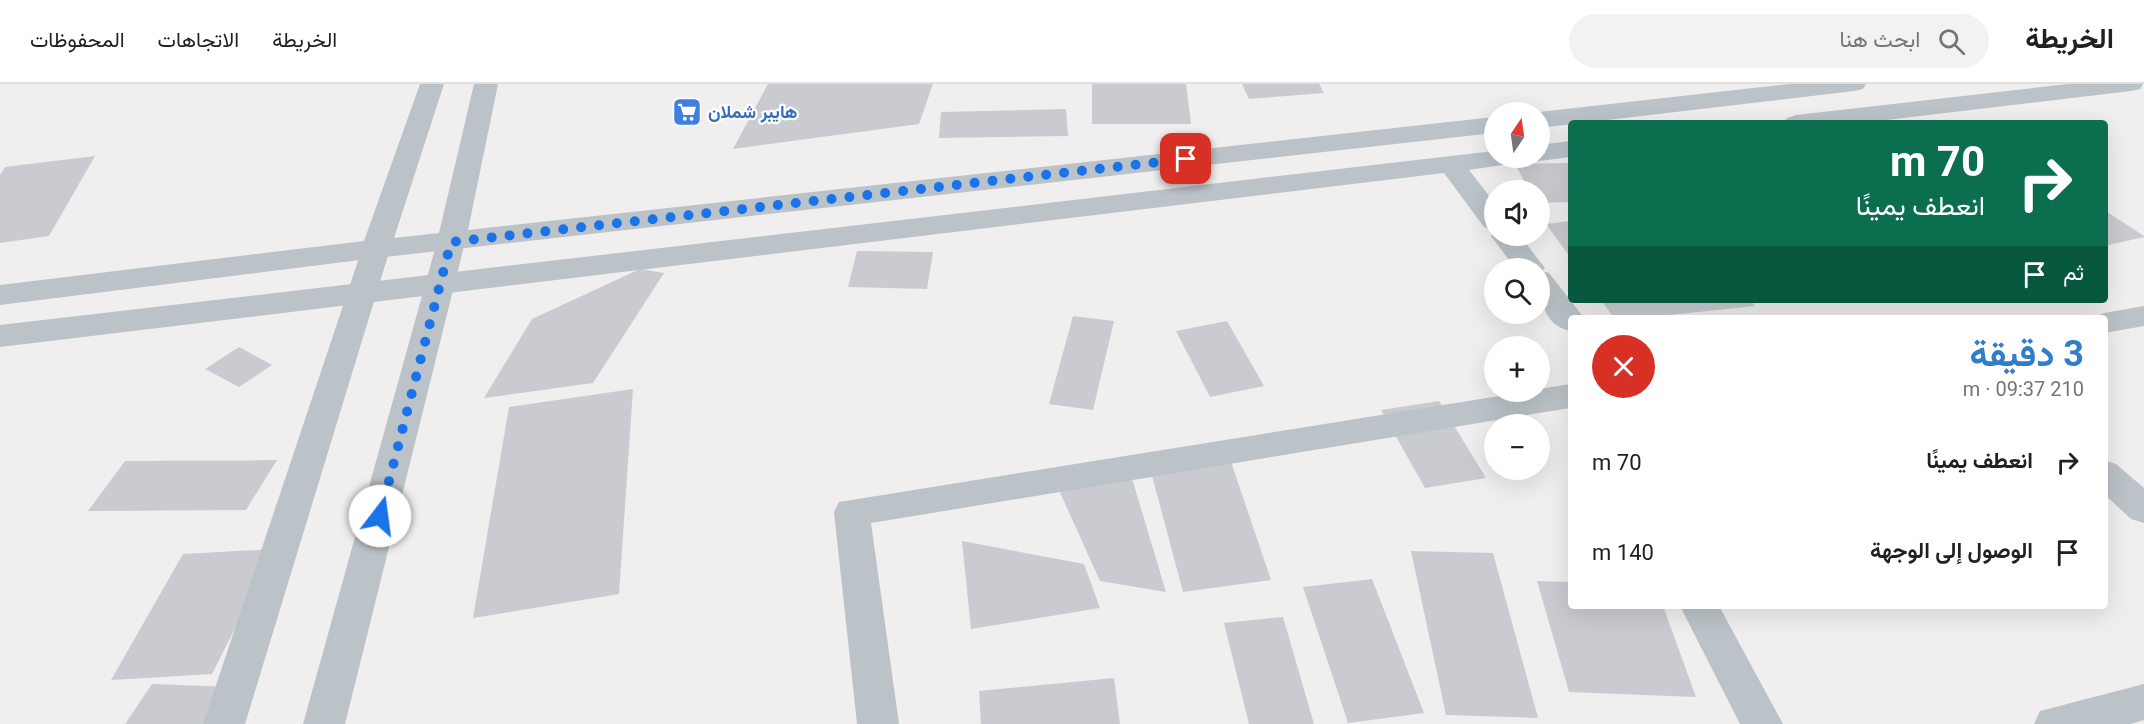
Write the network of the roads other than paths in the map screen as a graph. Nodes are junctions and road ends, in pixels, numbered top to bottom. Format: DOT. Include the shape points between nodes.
graph roads {
  1 [pos="426,84"];
  2 [pos="486,84"];
  3 [pos="1854,84"];
  4 [pos="2131,84"];
  5 [pos="1818,86"];
  6 [pos="1550,119"];
  7 [pos="1822,120"];
  8 [pos="1484,126"];
  9 [pos="1568,149"];
  10 [pos="1550,152"];
  11 [pos="1484,160"];
  12 [pos="1450,163"];
  13 [pos="1484,208"];
  14 [pos="451,242"];
  15 [pos="1513,246"];
  16 [pos="376,249"];
  17 [pos="1522,258"];
  18 [pos="441,284"];
  19 [pos="0,295"];
  20 [pos="360,295"];
  21 [pos="1550,295"];
  22 [pos="2144,316"];
  23 [pos="1568,318"];
  24 [pos="2108,321"];
  25 [pos="0,336"];
  26 [pos="1568,396"];
  27 [pos="2108,477"];
  28 [pos="2144,509"];
  29 [pos="1700,609"];
  30 [pos="2144,702"];
  31 [pos="224,724"];
  32 [pos="324,724"];
  33 [pos="878,724"];
  34 [pos="1762,724"];
  35 [pos="2055,724"];
  1 -- 16 [label="street"];
  2 -- 14 [label="street"];
  3 -- 5 [label="street"];
  4 -- 7 [label="street"];
  5 -- 6 [label="street"];
  8 -- 14 [label="street"];
  9 -- 10 [label="street"];
  11 -- 12 [label="street"];
  12 -- 13 [label="street"];
  12 -- 18 [label="street"];
  14 -- 16 [label="street"];
  14 -- 18 [label="street"];
  15 -- 17 [label="street"];
  16 -- 19 [label="street"];
  16 -- 20 [label="street"];
  18 -- 20 [label="street"];
  18 -- 32 [label="street"];
  20 -- 25 [label="street"];
  20 -- 31 [label="street"];
  21 -- 23 [label="street"];
  22 -- 24 [label="street"];
  26 -- 33 [label="street" via="852,512"];
  27 -- 28 [label="street"];
  29 -- 34 [label="street"];
  30 -- 35 [label="street"];
}
